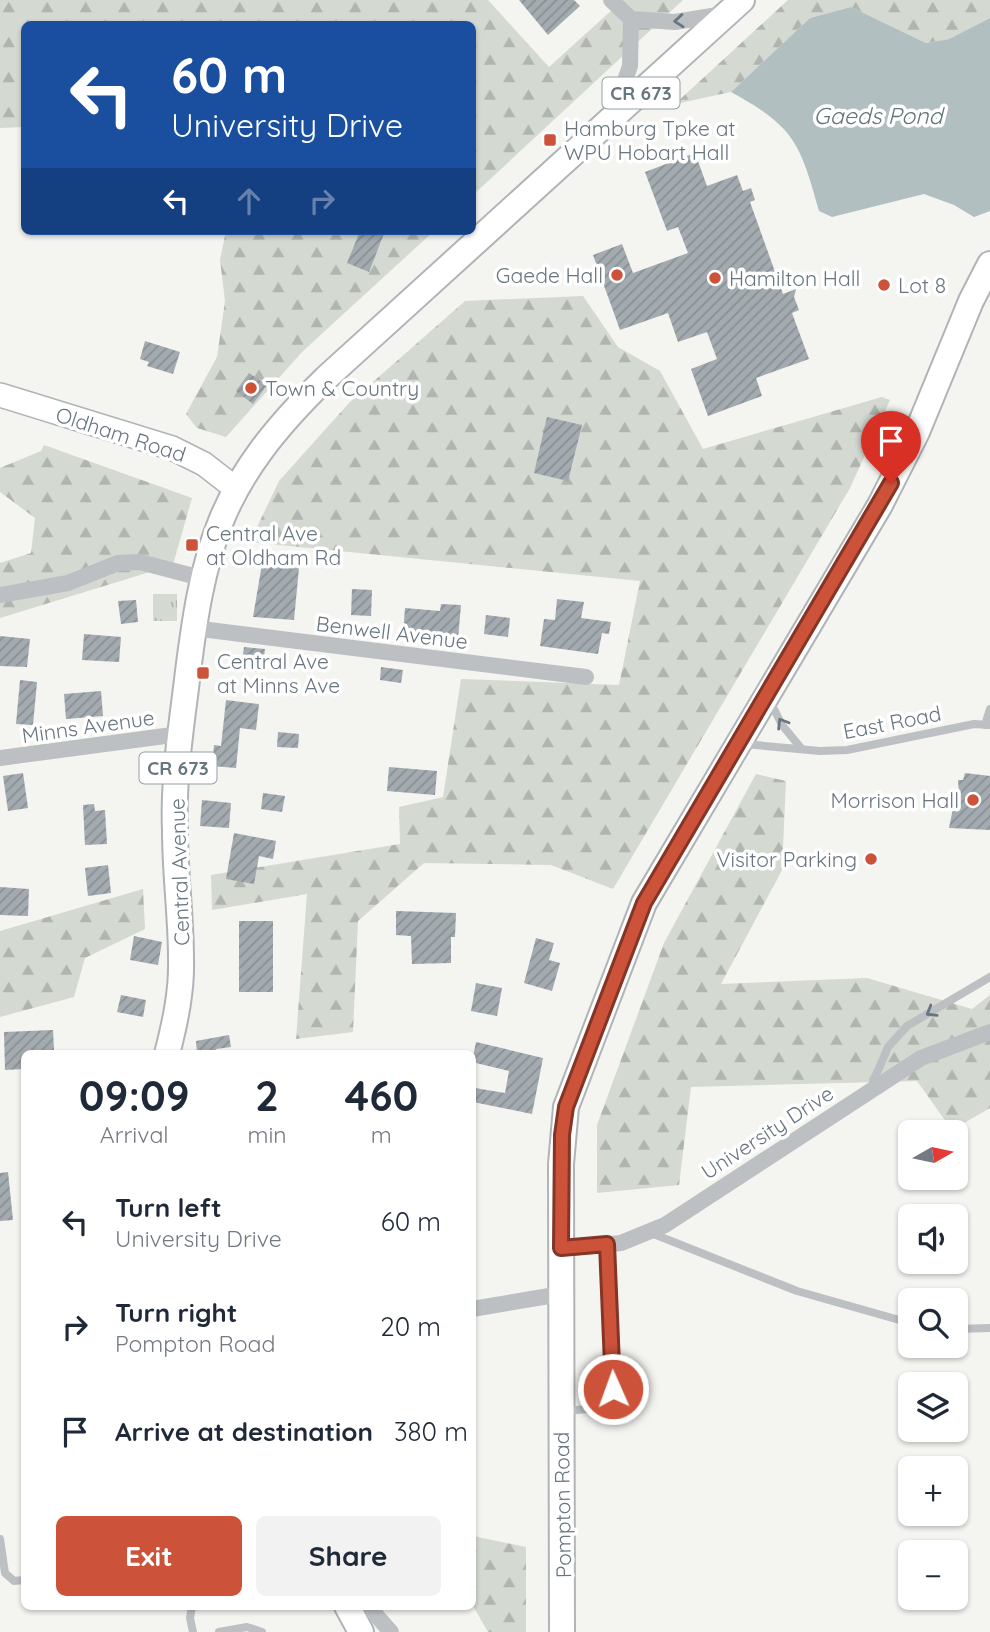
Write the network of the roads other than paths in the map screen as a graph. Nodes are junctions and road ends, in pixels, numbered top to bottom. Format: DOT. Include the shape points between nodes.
graph roads {
  1 [pos="611,0"];
  2 [pos="734,7"];
  3 [pos="631,19"];
  4 [pos="611,120"];
  5 [pos="990,264"];
  6 [pos="0,395"];
  7 [pos="235,488"];
  8 [pos="201,579"];
  9 [pos="0,595"];
  10 [pos="193,628"];
  11 [pos="586,677"];
  12 [pos="767,695"];
  13 [pos="990,709"];
  14 [pos="988,725"];
  15 [pos="180,734"];
  16 [pos="738,744"];
  17 [pos="801,748"];
  18 [pos="0,758"];
  19 [pos="990,977"];
  20 [pos="990,1032"];
  21 [pos="168,1050"];
  22 [pos="869,1090"];
  23 [pos="649,1232"];
  24 [pos="607,1244"];
  25 [pos="561,1248"];
  26 [pos="561,1294"];
  27 [pos="476,1308"];
  28 [pos="898,1320"];
  29 [pos="990,1328"];
  30 [pos="968,1329"];
  31 [pos="561,1411"];
  32 [pos="0,1539"];
  33 [pos="21,1580"];
  34 [pos="191,1610"];
  35 [pos="349,1610"];
  36 [pos="372,1610"];
  37 [pos="193,1632"];
  38 [pos="219,1632"];
  39 [pos="261,1632"];
  40 [pos="361,1632"];
  41 [pos="391,1632"];
  42 [pos="562,1632"];
  1 -- 3 [label="street"];
  2 -- 3 [label="street, one-way" via="675,22"];
  2 -- 4 [label="main road, CR 673"];
  3 -- 4 [label="street" via="630,66"];
  4 -- 7 [label="main road, CR 673" via="310,393 270,436"];
  5 -- 12 [label="main road, Pompton Road" via="908,451"];
  6 -- 7 [label="street, Oldham Road" via="172,448 204,464"];
  7 -- 8 [label="main road, Central Avenue / CR 673"];
  8 -- 9 [label="street" via="140,562 118,563 68,583"];
  8 -- 10 [label="main road, Central Avenue / CR 673"];
  10 -- 11 [label="street, Benwell Avenue"];
  10 -- 15 [label="main road, Central Avenue / CR 673"];
  12 -- 16 [label="main road, Pompton Road"];
  17 -- 12 [label="lane, one-way" via="782,725"];
  13 -- 14 [label="lane"];
  14 -- 17 [label="lane, East Road" via="847,750"];
  15 -- 18 [label="street, Minns Avenue"];
  15 -- 21 [label="main road, Central Avenue / CR 673" via="174,828 181,961"];
  16 -- 17 [label="lane, East Road"];
  16 -- 25 [label="main road, Pompton Road" via="644,903 570,1095 562,1135"];
  19 -- 22 [label="lane, one-way" via="908,1026 888,1046"];
  20 -- 22 [label="street, University Drive" via="921,1058"];
  22 -- 23 [label="street, University Drive"];
  23 -- 24 [label="street, University Drive"];
  23 -- 28 [label="lane" via="797,1291"];
  24 -- 25 [label="street, University Drive"];
  24 -- 31 [label="lane" via="611,1399 600,1408"];
  25 -- 26 [label="main road, Pompton Road"];
  26 -- 27 [label="street"];
  26 -- 31 [label="main road, Pompton Road"];
  29 -- 30 [label="lane"];
  31 -- 42 [label="main road, Pompton Road"];
  32 -- 33 [label="lane" via="5,1573 14,1581"];
  34 -- 37 [label="lane"];
  35 -- 40 [label="main road"];
  36 -- 41 [label="street"];
  38 -- 39 [label="lane" via="247,1627"];
}
